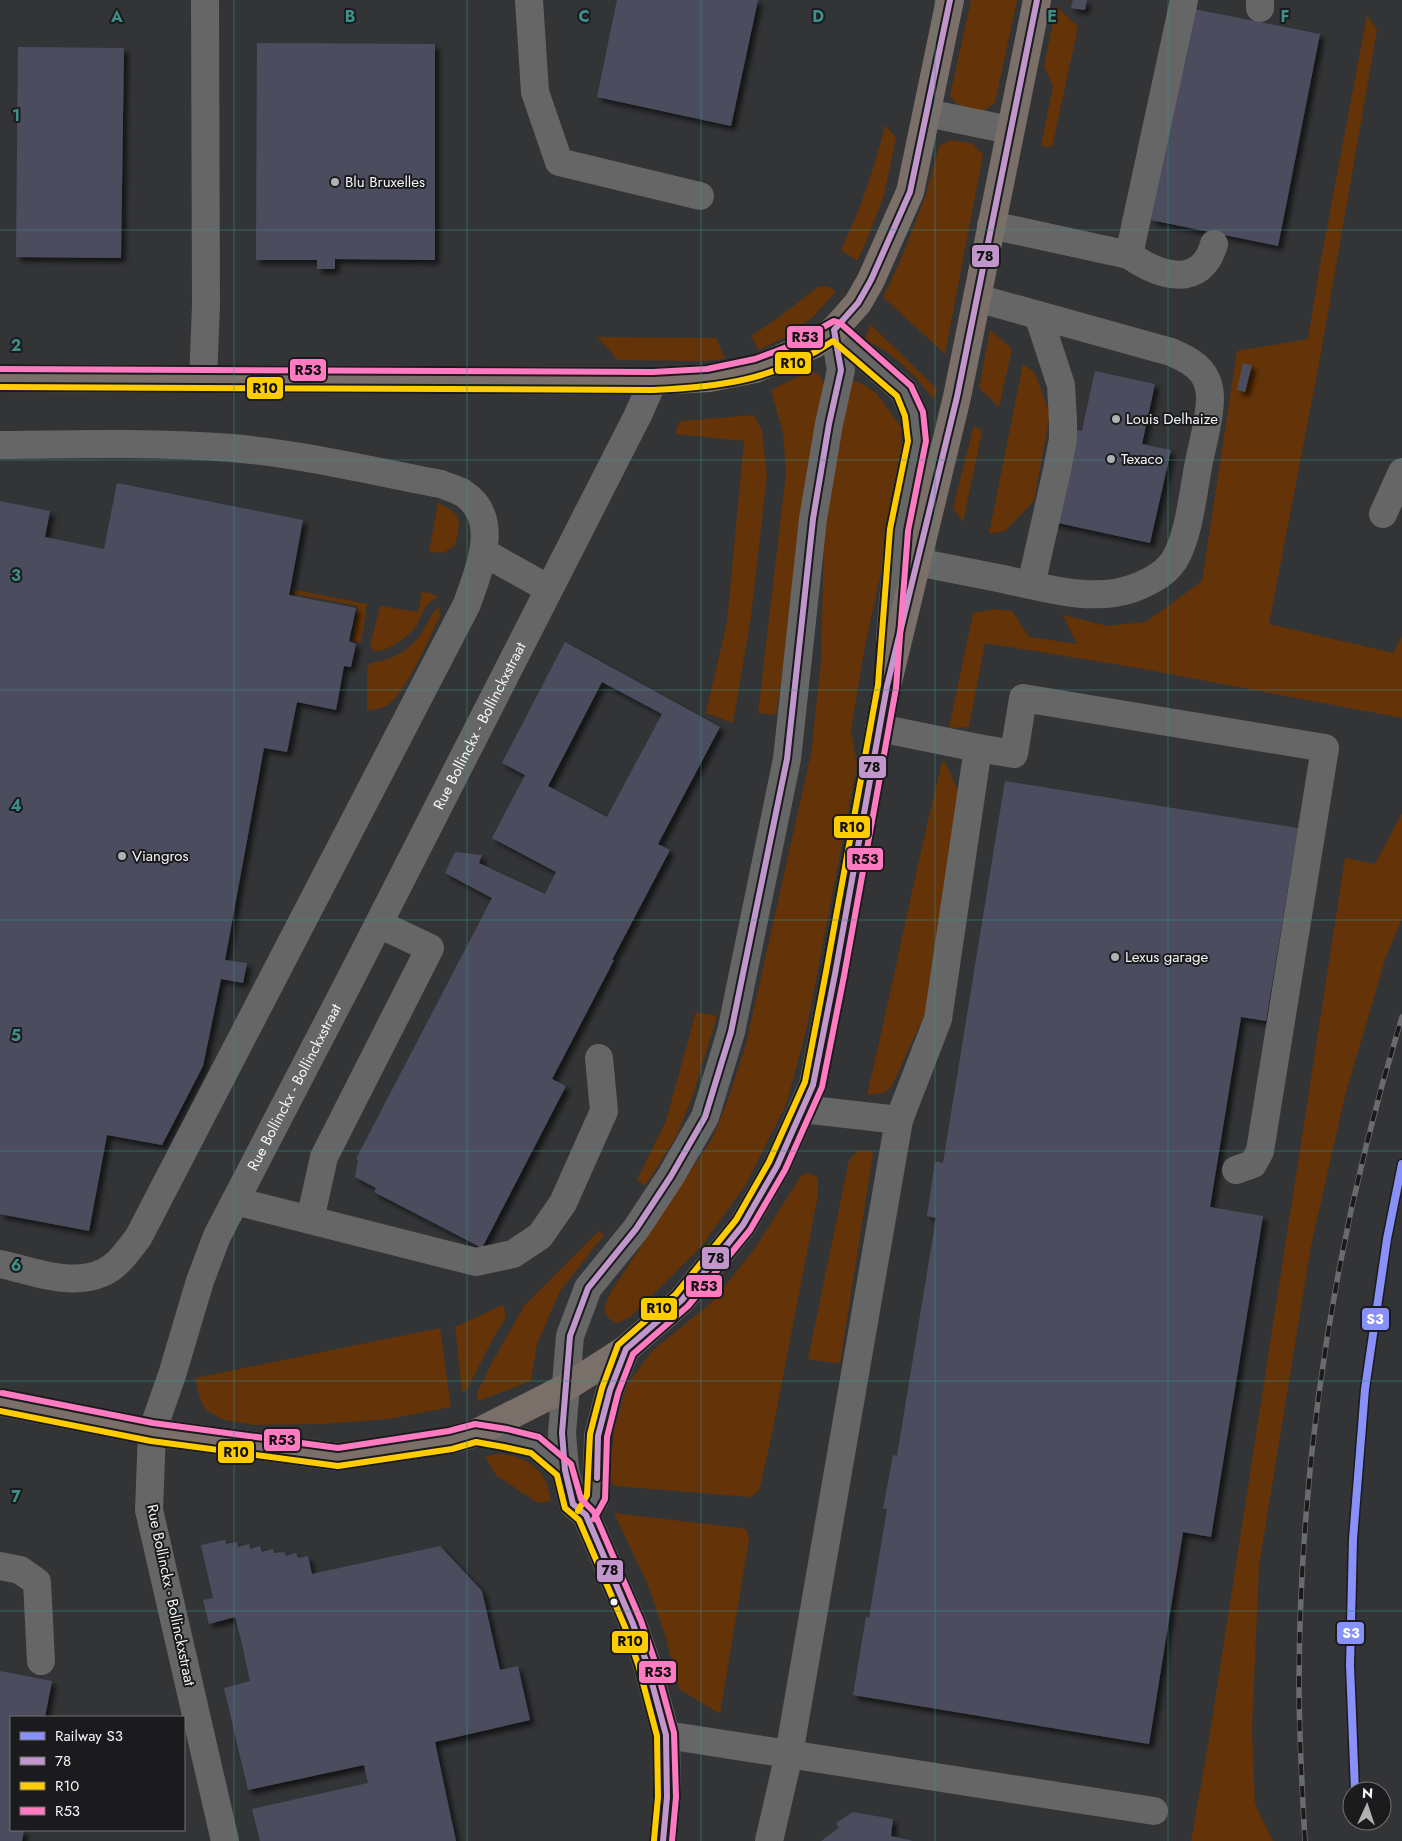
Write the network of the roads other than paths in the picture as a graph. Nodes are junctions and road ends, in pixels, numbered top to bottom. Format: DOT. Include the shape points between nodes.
graph roads {
  1 [pos="205,0"];
  2 [pos="529,0"];
  3 [pos="950,0"];
  4 [pos="1036,0"];
  5 [pos="1184,0"];
  6 [pos="926,113"];
  7 [pos="1010,130"];
  8 [pos="700,196"];
  9 [pos="991,225"];
  10 [pos="1214,244"];
  11 [pos="1129,255"];
  12 [pos="977,298"];
  13 [pos="1038,315"];
  14 [pos="834,330"];
  15 [pos="0,378"];
  16 [pos="203,379"];
  17 [pos="654,381"];
  18 [pos="0,445"];
  19 [pos="1402,472"];
  20 [pos="1383,514"];
  21 [pos="483,552"];
  22 [pos="917,562"];
  23 [pos="1031,585"];
  24 [pos="550,589"];
  25 [pos="887,686"];
  26 [pos="879,728"];
  27 [pos="978,748"];
  28 [pos="379,924"];
  29 [pos="599,1058"];
  30 [pos="802,1109"];
  31 [pos="899,1120"];
  32 [pos="1236,1170"];
  33 [pos="235,1201"];
  34 [pos="310,1220"];
  35 [pos="0,1264"];
  36 [pos="626,1349"];
  37 [pos="565,1388"];
  38 [pos="0,1402"];
  39 [pos="152,1432"];
  40 [pos="476,1433"];
  41 [pos="565,1470"];
  42 [pos="586,1515"];
  43 [pos="0,1566"];
  44 [pos="41,1661"];
  45 [pos="666,1735"];
  46 [pos="789,1754"];
  47 [pos="1154,1811"];
  48 [pos="225,1841"];
  49 [pos="663,1841"];
  50 [pos="769,1841"];
  1 -- 16 [label="street" via="206,306"];
  2 -- 8 [label="street" via="535,92 558,162"];
  3 -- 6 [label="highway"];
  4 -- 7 [label="highway"];
  5 -- 11 [label="street"];
  6 -- 7 [label="street"];
  6 -- 14 [label="highway" via="910,192 872,280 858,303"];
  7 -- 9 [label="highway"];
  9 -- 11 [label="street"];
  9 -- 12 [label="highway"];
  10 -- 11 [label="street" via="1202,268 1192,273 1154,270"];
  12 -- 13 [label="street"];
  12 -- 22 [label="highway"];
  13 -- 23 [label="street" via="1061,385 1063,421 1058,470"];
  13 -- 23 [label="street" via="1182,357 1206,377 1210,396 1185,533 1176,558 1165,572 1133,589 1111,594 1088,594"];
  14 -- 17 [label="highway" via="815,344 755,369 709,378"];
  14 -- 25 [label="street" via="904,391 914,414 917,441 899,530"];
  14 -- 37 [label="street" via="841,370 813,519 787,759 731,1032 704,1117 695,1134 636,1230 588,1288 570,1336"];
  15 -- 16 [label="highway"];
  16 -- 17 [label="highway"];
  17 -- 24 [label="street, Rue Bollinckx - Bollinckxstraat"];
  18 -- 21 [label="street" via="149,444 233,448 294,456 441,484 463,493 477,506 485,523"];
  19 -- 20 [label="street"];
  21 -- 24 [label="street"];
  21 -- 35 [label="street" via="467,604 138,1238 119,1261 103,1273 83,1278 61,1277"];
  22 -- 23 [label="street"];
  22 -- 25 [label="highway"];
  24 -- 28 [label="street, Rue Bollinckx - Bollinckxstraat"];
  25 -- 26 [label="highway"];
  26 -- 27 [label="street"];
  26 -- 30 [label="highway" via="836,974 812,1085"];
  27 -- 31 [label="street" via="938,1019"];
  27 -- 32 [label="street" via="1014,754 1023,698 1325,748 1260,1151 1253,1164"];
  28 -- 33 [label="street, Rue Bollinckx - Bollinckxstraat"];
  28 -- 34 [label="street" via="430,948 324,1157"];
  29 -- 34 [label="street" via="604,1112 563,1204 540,1236 513,1254 476,1262"];
  30 -- 31 [label="street"];
  30 -- 36 [label="highway" via="777,1166 743,1225 682,1300"];
  31 -- 46 [label="street"];
  33 -- 34 [label="street"];
  33 -- 39 [label="street, Rue Bollinckx - Bollinckxstraat" via="200,1281"];
  36 -- 37 [label="highway"];
  36 -- 42 [label="street" via="610,1390 598,1436 596,1498"];
  37 -- 40 [label="highway"];
  37 -- 41 [label="street" via="562,1433"];
  38 -- 39 [label="highway"];
  39 -- 40 [label="highway" via="338,1457 451,1440"];
  39 -- 48 [label="street, Rue Bollinckx - Bollinckxstraat" via="150,1510"];
  40 -- 41 [label="street" via="535,1446"];
  41 -- 42 [label="street" via="573,1504"];
  42 -- 45 [label="street" via="633,1624"];
  43 -- 44 [label="street" via="20,1570 38,1582"];
  45 -- 46 [label="street"];
  45 -- 49 [label="street" via="667,1796"];
  46 -- 47 [label="street"];
  46 -- 50 [label="street"];
}
